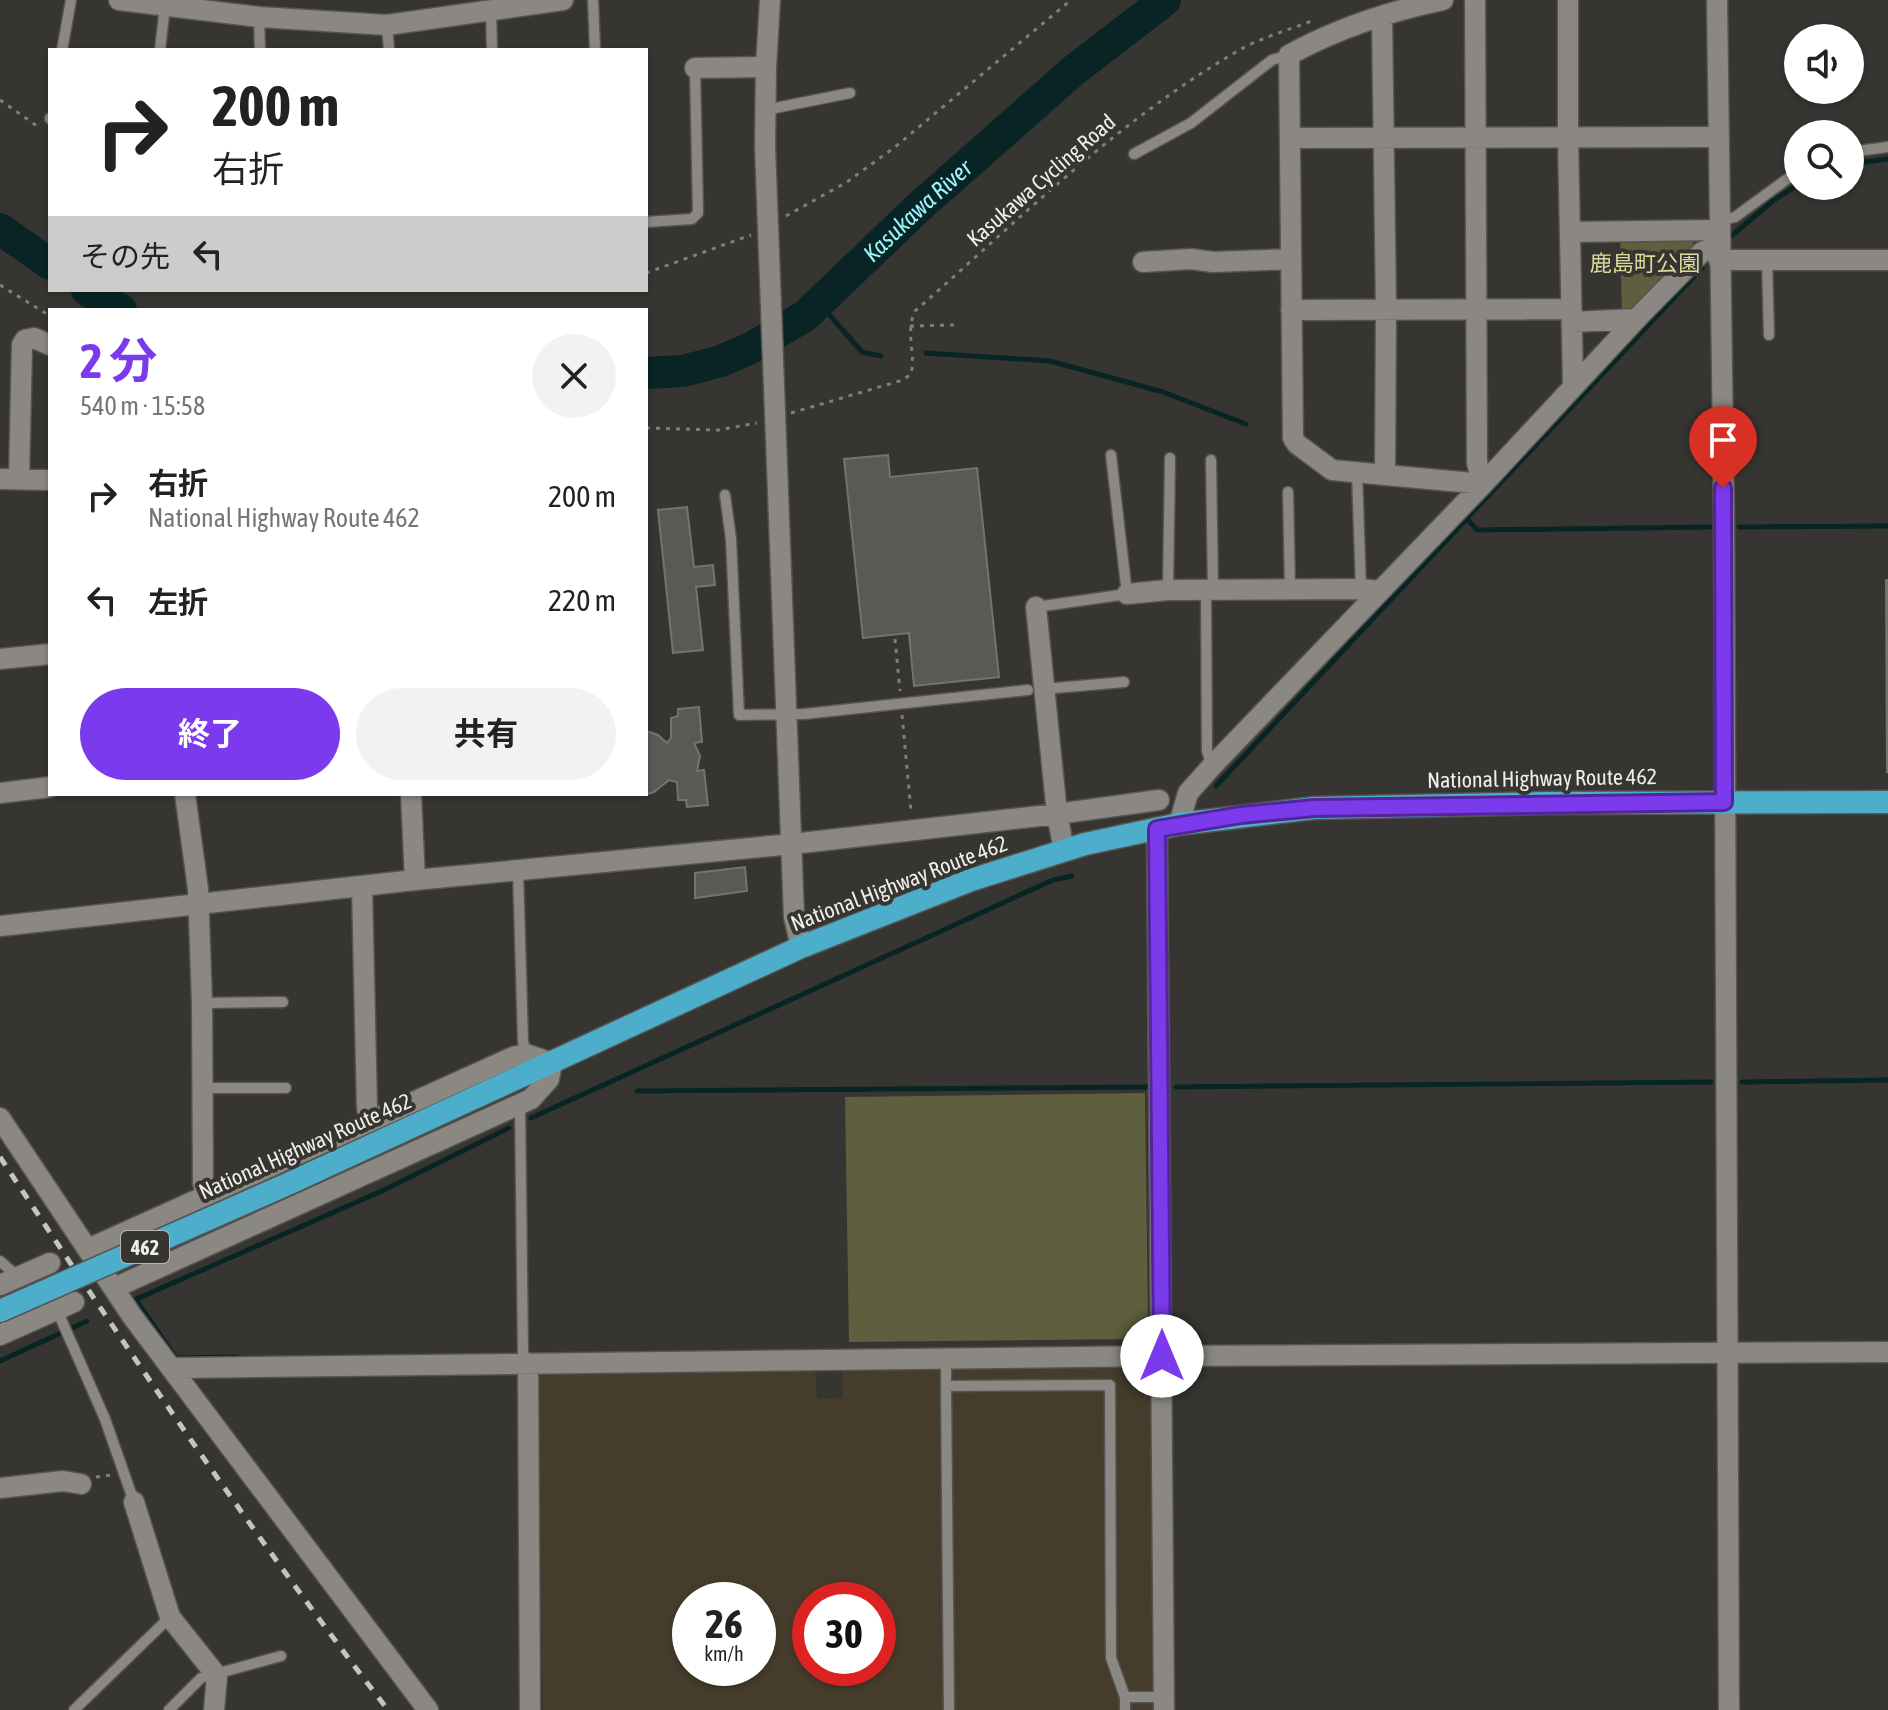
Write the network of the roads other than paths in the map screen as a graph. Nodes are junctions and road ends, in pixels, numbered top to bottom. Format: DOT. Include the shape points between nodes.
graph roads {
  1 [pos="71,0"];
  2 [pos="119,0"];
  3 [pos="593,0"];
  4 [pos="770,0"];
  5 [pos="1443,0"];
  6 [pos="1475,0"];
  7 [pos="1568,0"];
  8 [pos="1717,0"];
  9 [pos="551,1"];
  10 [pos="165,6"];
  11 [pos="259,8"];
  12 [pos="491,10"];
  13 [pos="1382,17"];
  14 [pos="387,25"];
  15 [pos="62,48"];
  16 [pos="160,48"];
  17 [pos="260,48"];
  18 [pos="389,48"];
  19 [pos="492,48"];
  20 [pos="595,48"];
  21 [pos="1289,55"];
  22 [pos="766,67"];
  23 [pos="695,68"];
  24 [pos="850,93"];
  25 [pos="764,110"];
  26 [pos="1717,137"];
  27 [pos="1290,138"];
  28 [pos="1385,138"];
  29 [pos="1476,138"];
  30 [pos="1568,138"];
  31 [pos="1888,147"];
  32 [pos="1864,150"];
  33 [pos="1134,154"];
  34 [pos="1784,181"];
  35 [pos="648,222"];
  36 [pos="1571,232"];
  37 [pos="1719,239"];
  38 [pos="1291,259"];
  39 [pos="1767,260"];
  40 [pos="1888,260"];
  41 [pos="1143,262"];
  42 [pos="1386,309"];
  43 [pos="1476,309"];
  44 [pos="1291,310"];
  45 [pos="1572,315"];
  46 [pos="1636,319"];
  47 [pos="1769,335"];
  48 [pos="48,344"];
  49 [pos="1573,385"];
  50 [pos="1111,455"];
  51 [pos="1170,458"];
  52 [pos="1211,460"];
  53 [pos="1357,472"];
  54 [pos="1385,473"];
  55 [pos="9,479"];
  56 [pos="48,480"];
  57 [pos="1483,484"];
  58 [pos="1288,492"];
  59 [pos="725,495"];
  60 [pos="1290,589"];
  61 [pos="1168,590"];
  62 [pos="1210,590"];
  63 [pos="1369,590"];
  64 [pos="1127,594"];
  65 [pos="1036,607"];
  66 [pos="48,654"];
  67 [pos="0,659"];
  68 [pos="1124,682"];
  69 [pos="1036,689"];
  70 [pos="786,714"];
  71 [pos="1212,766"];
  72 [pos="48,787"];
  73 [pos="0,793"];
  74 [pos="185,796"];
  75 [pos="411,796"];
  76 [pos="1159,800"];
  77 [pos="1724,802"];
  78 [pos="1888,802"];
  79 [pos="1057,814"];
  80 [pos="1179,824"];
  81 [pos="1157,829"];
  82 [pos="792,844"];
  83 [pos="1064,850"];
  84 [pos="518,870"];
  85 [pos="415,880"];
  86 [pos="362,887"];
  87 [pos="198,906"];
  88 [pos="0,926"];
  89 [pos="801,947"];
  90 [pos="283,1002"];
  91 [pos="202,1003"];
  92 [pos="526,1054"];
  93 [pos="552,1063"];
  94 [pos="202,1088"];
  95 [pos="286,1088"];
  96 [pos="520,1104"];
  97 [pos="0,1118"];
  98 [pos="370,1120"];
  99 [pos="207,1195"];
  100 [pos="88,1249"];
  101 [pos="0,1261"];
  102 [pos="50,1263"];
  103 [pos="9,1281"];
  104 [pos="114,1288"];
  105 [pos="0,1311"];
  106 [pos="60,1312"];
  107 [pos="0,1335"];
  108 [pos="1729,1352"];
  109 [pos="1888,1352"];
  110 [pos="1162,1356"];
  111 [pos="946,1358"];
  112 [pos="528,1363"];
  113 [pos="172,1368"];
  114 [pos="946,1386"];
  115 [pos="81,1484"];
  116 [pos="0,1488"];
  117 [pos="134,1502"];
  118 [pos="170,1617"];
  119 [pos="281,1656"];
  120 [pos="217,1676"];
  121 [pos="1125,1697"];
  122 [pos="1164,1703"];
  123 [pos="74,1710"];
  124 [pos="169,1710"];
  125 [pos="214,1710"];
  126 [pos="428,1710"];
  127 [pos="530,1710"];
  128 [pos="949,1710"];
  129 [pos="1125,1710"];
  130 [pos="1729,1710"];
  1 -- 15 [label="lane"];
  2 -- 10 [label="street"];
  3 -- 20 [label="lane"];
  4 -- 22 [label="street"];
  5 -- 13 [label="street"];
  6 -- 29 [label="street"];
  7 -- 30 [label="street"];
  8 -- 26 [label="street"];
  9 -- 12 [label="street"];
  10 -- 11 [label="street"];
  10 -- 16 [label="lane"];
  11 -- 14 [label="street"];
  11 -- 17 [label="lane"];
  12 -- 14 [label="street"];
  12 -- 19 [label="lane"];
  13 -- 21 [label="street"];
  13 -- 28 [label="street"];
  14 -- 18 [label="lane"];
  21 -- 27 [label="street"];
  21 -- 33 [label="lane" via="1272,60 1191,123"];
  22 -- 23 [label="street"];
  22 -- 25 [label="street"];
  23 -- 35 [label="lane" via="698,213 692,219"];
  24 -- 25 [label="lane"];
  25 -- 70 [label="street" via="760,234 775,415"];
  26 -- 30 [label="street"];
  26 -- 37 [label="street"];
  27 -- 28 [label="street"];
  27 -- 38 [label="street"];
  28 -- 29 [label="street"];
  28 -- 42 [label="street"];
  29 -- 30 [label="street"];
  29 -- 43 [label="street"];
  30 -- 36 [label="street"];
  31 -- 32 [label="lane"];
  34 -- 37 [label="lane" via="1735,217"];
  36 -- 37 [label="street"];
  36 -- 45 [label="street"];
  37 -- 39 [label="street"];
  37 -- 46 [label="street"];
  37 -- 77 [label="street"];
  38 -- 41 [label="street"];
  38 -- 44 [label="street"];
  39 -- 40 [label="street"];
  39 -- 47 [label="lane"];
  42 -- 43 [label="street"];
  42 -- 44 [label="street"];
  42 -- 54 [label="street"];
  43 -- 45 [label="street"];
  43 -- 57 [label="street" via="1477,463"];
  44 -- 53 [label="street" via="1293,438 1332,470"];
  45 -- 46 [label="street"];
  45 -- 49 [label="street"];
  46 -- 49 [label="street"];
  48 -- 55 [label="street" via="34,338 22,345"];
  49 -- 57 [label="street"];
  50 -- 64 [label="lane"];
  51 -- 61 [label="lane"];
  52 -- 62 [label="lane"];
  53 -- 54 [label="street"];
  53 -- 63 [label="lane"];
  54 -- 57 [label="street"];
  55 -- 56 [label="street"];
  57 -- 63 [label="street"];
  58 -- 60 [label="lane"];
  59 -- 70 [label="lane" via="739,715"];
  60 -- 62 [label="street"];
  60 -- 63 [label="street"];
  61 -- 62 [label="street"];
  61 -- 64 [label="street"];
  62 -- 71 [label="lane" via="1207,751"];
  63 -- 71 [label="street"];
  64 -- 65 [label="lane"];
  65 -- 69 [label="street"];
  66 -- 67 [label="street"];
  68 -- 69 [label="lane"];
  69 -- 70 [label="lane"];
  69 -- 79 [label="street"];
  70 -- 82 [label="street"];
  71 -- 80 [label="street" via="1188,793"];
  72 -- 73 [label="street"];
  74 -- 87 [label="street"];
  75 -- 85 [label="street"];
  76 -- 79 [label="street"];
  77 -- 78 [label="highway, National Highway Route 462 / 462"];
  77 -- 80 [label="highway, National Highway Route 462 / 462" via="1340,807"];
  77 -- 108 [label="street"];
  79 -- 82 [label="street"];
  79 -- 83 [label="street"];
  80 -- 81 [label="highway, National Highway Route 462 / 462"];
  81 -- 83 [label="highway, National Highway Route 462 / 462"];
  81 -- 110 [label="street"];
  82 -- 84 [label="street"];
  82 -- 89 [label="street" via="794,917"];
  83 -- 89 [label="highway, National Highway Route 462 / 462" via="956,885"];
  84 -- 85 [label="street"];
  84 -- 92 [label="lane"];
  85 -- 86 [label="street"];
  86 -- 87 [label="street"];
  86 -- 98 [label="street"];
  87 -- 88 [label="street"];
  87 -- 91 [label="street"];
  89 -- 93 [label="highway, National Highway Route 462 / 462"];
  90 -- 91 [label="lane"];
  91 -- 94 [label="street"];
  92 -- 93 [label="street"];
  92 -- 98 [label="street"];
  93 -- 96 [label="street" via="544,1087"];
  93 -- 105 [label="highway, National Highway Route 462 / 462, bridge"];
  94 -- 95 [label="lane"];
  94 -- 99 [label="street"];
  96 -- 104 [label="street"];
  96 -- 112 [label="lane" via="523,1353"];
  97 -- 100 [label="street"];
  98 -- 99 [label="street"];
  99 -- 100 [label="street"];
  100 -- 104 [label="street"];
  101 -- 103 [label="lane"];
  102 -- 103 [label="street"];
  103 -- 106 [label="street"];
  104 -- 113 [label="street"];
  106 -- 107 [label="street"];
  106 -- 117 [label="lane"];
  108 -- 109 [label="street"];
  108 -- 110 [label="street"];
  108 -- 130 [label="street"];
  110 -- 111 [label="street"];
  110 -- 122 [label="street"];
  111 -- 112 [label="street"];
  111 -- 114 [label="lane"];
  112 -- 113 [label="street"];
  112 -- 127 [label="street"];
  113 -- 126 [label="street"];
  114 -- 121 [label="lane" via="1110,1385 1111,1658"];
  114 -- 128 [label="lane"];
  115 -- 116 [label="street"];
  117 -- 118 [label="street"];
  118 -- 120 [label="street"];
  118 -- 123 [label="lane"];
  119 -- 120 [label="lane"];
  120 -- 124 [label="lane" via="201,1678"];
  120 -- 125 [label="street"];
  121 -- 122 [label="lane"];
  121 -- 129 [label="lane"];
}
